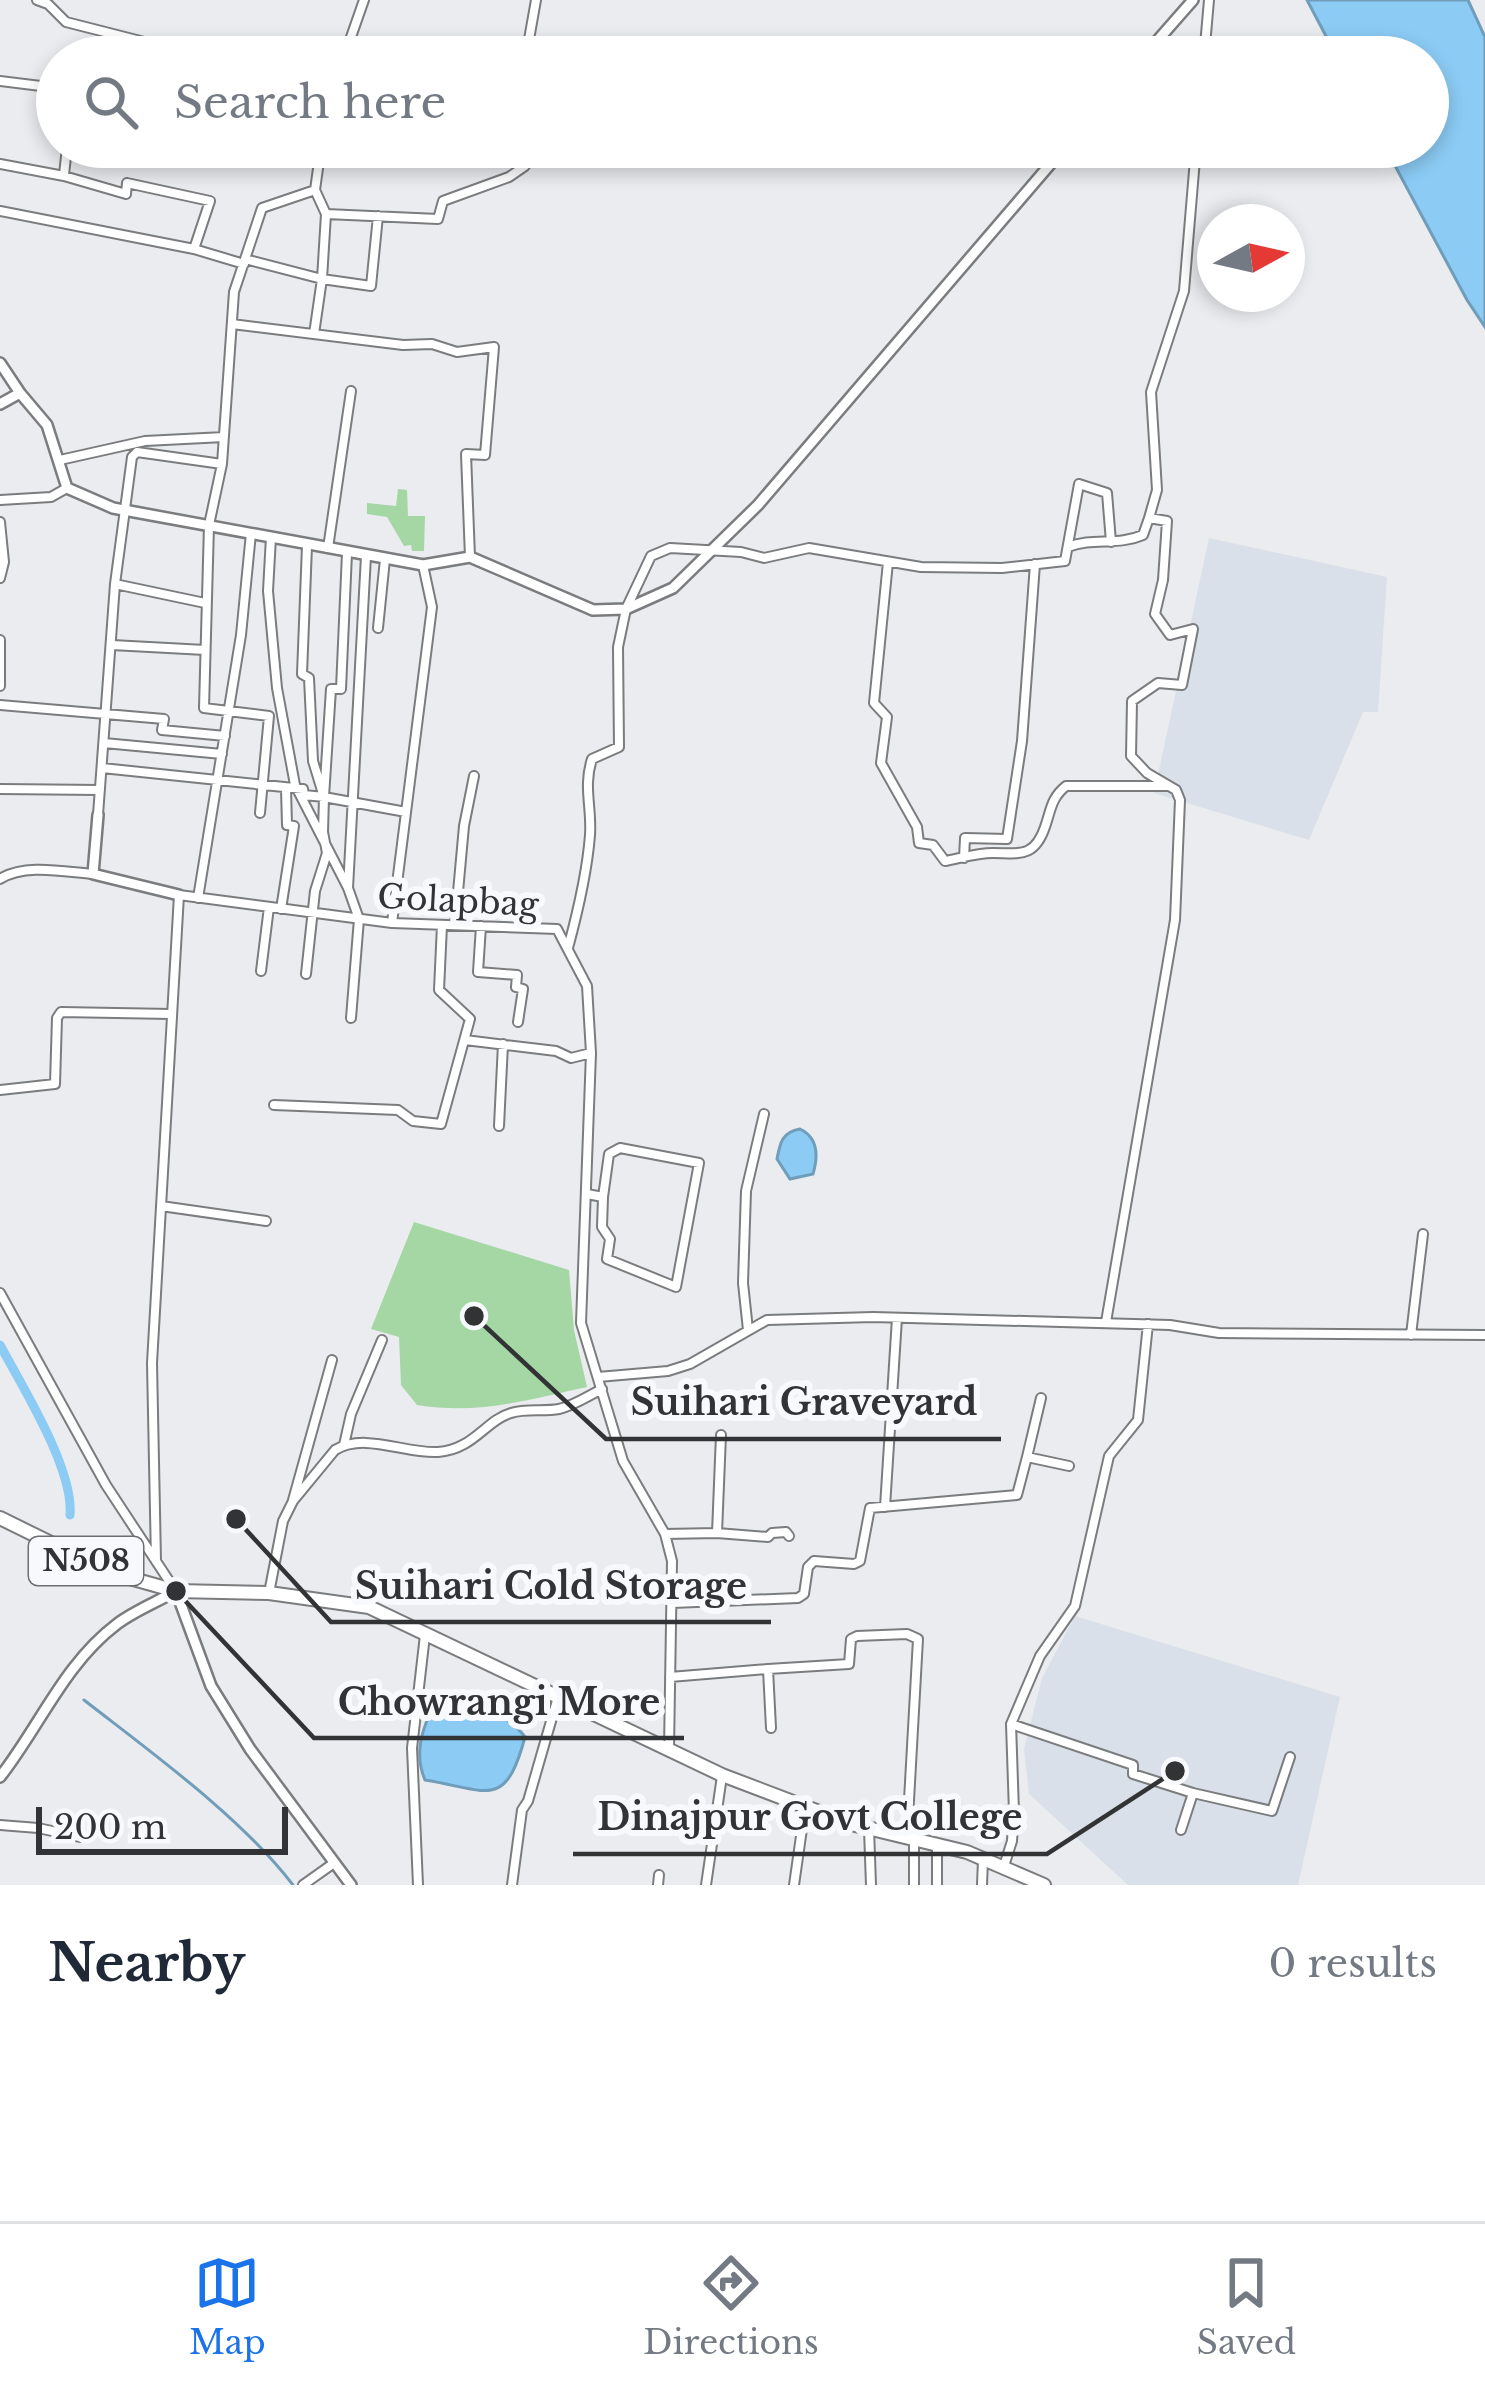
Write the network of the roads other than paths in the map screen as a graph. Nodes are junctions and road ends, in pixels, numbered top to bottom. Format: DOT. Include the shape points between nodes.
graph roads {
  1 [pos="37,0"];
  2 [pos="364,0"];
  3 [pos="536,0"];
  4 [pos="1193,0"];
  5 [pos="1209,0"];
  6 [pos="120,36"];
  7 [pos="351,36"];
  8 [pos="529,36"];
  9 [pos="1161,36"];
  10 [pos="1206,36"];
  11 [pos="0,81"];
  12 [pos="36,85"];
  13 [pos="0,164"];
  14 [pos="65,168"];
  15 [pos="318,168"];
  16 [pos="522,168"];
  17 [pos="1047,168"];
  18 [pos="1194,168"];
  19 [pos="64,176"];
  20 [pos="315,190"];
  21 [pos="0,211"];
  22 [pos="326,214"];
  23 [pos="378,216"];
  24 [pos="194,249"];
  25 [pos="244,261"];
  26 [pos="322,279"];
  27 [pos="232,324"];
  28 [pos="314,334"];
  29 [pos="0,363"];
  30 [pos="351,391"];
  31 [pos="20,393"];
  32 [pos="0,404"];
  33 [pos="224,437"];
  34 [pos="60,460"];
  35 [pos="222,464"];
  36 [pos="67,488"];
  37 [pos="0,500"];
  38 [pos="123,511"];
  39 [pos="1149,518"];
  40 [pos="0,522"];
  41 [pos="209,525"];
  42 [pos="250,533"];
  43 [pos="271,538"];
  44 [pos="1111,542"];
  45 [pos="1,543"];
  46 [pos="307,546"];
  47 [pos="1068,547"];
  48 [pos="328,550"];
  49 [pos="347,553"];
  50 [pos="708,554"];
  51 [pos="366,556"];
  52 [pos="470,557"];
  53 [pos="386,559"];
  54 [pos="888,562"];
  55 [pos="1035,564"];
  56 [pos="423,565"];
  57 [pos="0,578"];
  58 [pos="115,584"];
  59 [pos="206,603"];
  60 [pos="626,610"];
  61 [pos="378,628"];
  62 [pos="0,640"];
  63 [pos="112,645"];
  64 [pos="205,650"];
  65 [pos="0,686"];
  66 [pos="0,705"];
  67 [pos="227,711"];
  68 [pos="107,713"];
  69 [pos="224,736"];
  70 [pos="104,742"];
  71 [pos="222,754"];
  72 [pos="102,768"];
  73 [pos="475,776"];
  74 [pos="217,779"];
  75 [pos="1170,786"];
  76 [pos="263,787"];
  77 [pos="0,789"];
  78 [pos="286,789"];
  79 [pos="297,789"];
  80 [pos="100,790"];
  81 [pos="324,797"];
  82 [pos="352,801"];
  83 [pos="406,812"];
  84 [pos="260,813"];
  85 [pos="98,814"];
  86 [pos="327,853"];
  87 [pos="964,858"];
  88 [pos="93,874"];
  89 [pos="0,878"];
  90 [pos="348,888"];
  91 [pos="179,895"];
  92 [pos="198,898"];
  93 [pos="269,907"];
  94 [pos="281,909"];
  95 [pos="312,913"];
  96 [pos="359,919"];
  97 [pos="392,923"];
  98 [pos="442,925"];
  99 [pos="455,925"];
  100 [pos="482,926"];
  101 [pos="568,950"];
  102 [pos="261,971"];
  103 [pos="306,974"];
  104 [pos="171,1014"];
  105 [pos="351,1018"];
  106 [pos="518,1022"];
  107 [pos="465,1040"];
  108 [pos="503,1044"];
  109 [pos="591,1053"];
  110 [pos="0,1090"];
  111 [pos="274,1106"];
  112 [pos="764,1114"];
  113 [pos="499,1126"];
  114 [pos="587,1194"];
  115 [pos="603,1197"];
  116 [pos="161,1206"];
  117 [pos="266,1221"];
  118 [pos="1423,1234"];
  119 [pos="0,1293"];
  120 [pos="896,1318"];
  121 [pos="1106,1322"];
  122 [pos="1148,1324"];
  123 [pos="748,1330"];
  124 [pos="1411,1335"];
  125 [pos="1485,1335"];
  126 [pos="382,1340"];
  127 [pos="332,1360"];
  128 [pos="598,1378"];
  129 [pos="602,1389"];
  130 [pos="1042,1398"];
  131 [pos="721,1435"];
  132 [pos="344,1445"];
  133 [pos="1027,1457"];
  134 [pos="1069,1466"];
  135 [pos="292,1501"];
  136 [pos="885,1507"];
  137 [pos="0,1518"];
  138 [pos="717,1533"];
  139 [pos="665,1534"];
  140 [pos="789,1536"];
  141 [pos="157,1562"];
  142 [pos="176,1592"];
  143 [pos="269,1593"];
  144 [pos="672,1603"];
  145 [pos="425,1634"];
  146 [pos="768,1670"];
  147 [pos="670,1677"];
  148 [pos="558,1697"];
  149 [pos="1011,1724"];
  150 [pos="771,1728"];
  151 [pos="669,1749"];
  152 [pos="1290,1757"];
  153 [pos="722,1775"];
  154 [pos="0,1777"];
  155 [pos="1193,1793"];
  156 [pos="805,1807"];
  157 [pos="0,1825"];
  158 [pos="869,1828"];
  159 [pos="1181,1830"];
  160 [pos="80,1838"];
  161 [pos="910,1839"];
  162 [pos="937,1845"];
  163 [pos="983,1858"];
  164 [pos="334,1863"];
  165 [pos="1004,1866"];
  166 [pos="303,1884"];
  167 [pos="350,1885"];
  168 [pos="418,1885"];
  169 [pos="512,1885"];
  170 [pos="706,1885"];
  171 [pos="794,1885"];
  172 [pos="871,1885"];
  173 [pos="914,1885"];
  174 [pos="937,1885"];
  175 [pos="982,1885"];
  176 [pos="1044,1885"];
  1 -- 6 [label="street" via="66,22"];
  2 -- 7 [label="street"];
  3 -- 8 [label="street"];
  4 -- 9 [label="street"];
  5 -- 10 [label="street"];
  11 -- 12 [label="street"];
  13 -- 19 [label="street"];
  14 -- 19 [label="street"];
  15 -- 20 [label="street"];
  16 -- 23 [label="street" via="443,201 438,219"];
  17 -- 50 [label="street"];
  18 -- 39 [label="street" via="1184,291 1150,392 1158,473"];
  19 -- 24 [label="street" via="126,194 127,183 210,201"];
  20 -- 22 [label="street"];
  20 -- 25 [label="street" via="262,208"];
  21 -- 24 [label="street"];
  22 -- 23 [label="street"];
  22 -- 26 [label="street"];
  23 -- 26 [label="street" via="371,286"];
  24 -- 25 [label="street"];
  25 -- 26 [label="street"];
  25 -- 27 [label="street"];
  26 -- 28 [label="street"];
  27 -- 28 [label="street"];
  27 -- 33 [label="street"];
  28 -- 52 [label="street" via="458,352 494,347 485,455 466,454"];
  29 -- 31 [label="street"];
  30 -- 48 [label="street"];
  31 -- 32 [label="street"];
  31 -- 34 [label="street" via="47,425"];
  33 -- 34 [label="street" via="145,441"];
  33 -- 35 [label="street"];
  34 -- 36 [label="street"];
  35 -- 38 [label="street" via="137,452"];
  35 -- 41 [label="street"];
  36 -- 37 [label="street"];
  36 -- 38 [label="street"];
  38 -- 41 [label="street"];
  38 -- 58 [label="street"];
  39 -- 44 [label="street" via="1143,535"];
  39 -- 75 [label="street" via="1167,521 1155,614 1170,635 1193,629 1182,685 1158,683 1132,701 1131,756"];
  40 -- 45 [label="street"];
  41 -- 42 [label="street"];
  41 -- 59 [label="street"];
  42 -- 43 [label="street"];
  42 -- 67 [label="street"];
  43 -- 46 [label="street"];
  43 -- 79 [label="street" via="277,688"];
  44 -- 47 [label="street"];
  44 -- 47 [label="street" via="1107,493 1079,484"];
  45 -- 57 [label="street"];
  46 -- 48 [label="street"];
  46 -- 81 [label="street" via="302,674 309,678"];
  47 -- 55 [label="street" via="1065,561"];
  48 -- 49 [label="street"];
  49 -- 51 [label="street"];
  49 -- 81 [label="street" via="341,689 331,689"];
  50 -- 54 [label="street" via="764,558 808,548"];
  50 -- 60 [label="street" via="673,588"];
  50 -- 60 [label="street" via="670,548 651,556"];
  51 -- 53 [label="street"];
  51 -- 82 [label="street"];
  52 -- 56 [label="street"];
  52 -- 60 [label="street" via="593,610"];
  53 -- 56 [label="street"];
  53 -- 61 [label="street"];
  54 -- 55 [label="street"];
  54 -- 87 [label="street" via="874,704 887,717 881,763 919,843 933,844 945,861"];
  55 -- 87 [label="street" via="1007,838 964,838"];
  56 -- 83 [label="street" via="432,607"];
  58 -- 59 [label="street"];
  58 -- 63 [label="street"];
  59 -- 64 [label="street"];
  60 -- 101 [label="street" via="619,747 592,759 585,778 584,890"];
  62 -- 65 [label="street"];
  63 -- 64 [label="street"];
  63 -- 68 [label="street"];
  64 -- 67 [label="street" via="203,708"];
  66 -- 68 [label="street"];
  67 -- 69 [label="street"];
  67 -- 76 [label="street" via="269,716"];
  68 -- 69 [label="street" via="164,719 162,730 178,734"];
  68 -- 70 [label="street"];
  69 -- 71 [label="street"];
  70 -- 71 [label="street"];
  70 -- 72 [label="street"];
  71 -- 74 [label="street"];
  72 -- 74 [label="street"];
  72 -- 80 [label="street"];
  73 -- 99 [label="street"];
  74 -- 76 [label="street"];
  74 -- 92 [label="street"];
  75 -- 87 [label="street" via="1066,786 1031,849"];
  75 -- 121 [label="street" via="1180,800 1175,920"];
  76 -- 78 [label="street"];
  76 -- 84 [label="street"];
  77 -- 80 [label="street"];
  78 -- 79 [label="street"];
  78 -- 94 [label="street" via="293,826"];
  79 -- 81 [label="street"];
  79 -- 86 [label="street"];
  80 -- 85 [label="street"];
  81 -- 82 [label="street"];
  81 -- 86 [label="street"];
  82 -- 83 [label="street"];
  82 -- 90 [label="street"];
  83 -- 97 [label="street"];
  85 -- 88 [label="street"];
  86 -- 90 [label="street"];
  86 -- 95 [label="street"];
  88 -- 89 [label="street" via="28,870"];
  88 -- 91 [label="street"];
  90 -- 96 [label="street"];
  91 -- 92 [label="street, Golapbag"];
  91 -- 104 [label="street"];
  92 -- 93 [label="street, Golapbag"];
  93 -- 94 [label="street, Golapbag"];
  93 -- 102 [label="street"];
  94 -- 95 [label="street, Golapbag"];
  95 -- 96 [label="street, Golapbag"];
  95 -- 103 [label="street"];
  96 -- 97 [label="street, Golapbag"];
  96 -- 105 [label="street"];
  97 -- 98 [label="street, Golapbag"];
  98 -- 99 [label="street, Golapbag"];
  98 -- 107 [label="street" via="439,990 470,1019"];
  99 -- 100 [label="street, Golapbag"];
  100 -- 101 [label="street, Golapbag" via="556,929"];
  100 -- 106 [label="street" via="478,972 517,975"];
  101 -- 109 [label="street, Golapbag" via="587,986"];
  104 -- 110 [label="street" via="61,1012 56,1084"];
  104 -- 116 [label="street"];
  107 -- 108 [label="street"];
  107 -- 111 [label="street" via="441,1124 412,1121 398,1110"];
  108 -- 109 [label="street" via="571,1058"];
  108 -- 113 [label="street"];
  109 -- 114 [label="street, Golapbag"];
  112 -- 123 [label="street" via="746,1190"];
  114 -- 115 [label="street"];
  114 -- 128 [label="street, Golapbag" via="580,1323"];
  115 -- 115 [label="street" via="609,1154 620,1148 699,1163 676,1288 607,1259"];
  116 -- 117 [label="street"];
  116 -- 141 [label="street" via="152,1364"];
  118 -- 124 [label="street"];
  119 -- 141 [label="street"];
  120 -- 121 [label="street"];
  120 -- 123 [label="street" via="767,1320"];
  120 -- 136 [label="street"];
  121 -- 122 [label="street"];
  122 -- 124 [label="street" via="1219,1333"];
  122 -- 149 [label="street" via="1138,1420 1109,1456 1075,1606 1040,1656"];
  123 -- 128 [label="street" via="690,1364"];
  124 -- 125 [label="street"];
  126 -- 132 [label="street"];
  127 -- 135 [label="street"];
  128 -- 129 [label="street, Golapbag"];
  129 -- 132 [label="street" via="562,1409 508,1413 458,1448"];
  129 -- 139 [label="street, Golapbag" via="623,1460"];
  130 -- 133 [label="street"];
  131 -- 138 [label="street"];
  132 -- 135 [label="street"];
  133 -- 134 [label="street"];
  133 -- 136 [label="street" via="1017,1496"];
  135 -- 143 [label="street"];
  136 -- 144 [label="street" via="868,1510 860,1561 814,1561 799,1598"];
  137 -- 142 [label="highway, N508" via="112,1574"];
  138 -- 139 [label="street"];
  138 -- 140 [label="street"];
  139 -- 144 [label="street, Golapbag"];
  141 -- 142 [label="street"];
  142 -- 143 [label="highway, N508"];
  142 -- 154 [label="street" via="117,1623 55,1690"];
  142 -- 164 [label="street" via="212,1686"];
  143 -- 145 [label="highway, N508" via="369,1607"];
  144 -- 147 [label="street, Golapbag"];
  145 -- 148 [label="highway, N508"];
  145 -- 168 [label="street" via="412,1748"];
  146 -- 147 [label="street"];
  146 -- 150 [label="street"];
  146 -- 161 [label="street" via="849,1664 857,1636 918,1639"];
  147 -- 151 [label="street, Golapbag"];
  148 -- 151 [label="highway, N508"];
  148 -- 169 [label="street" via="522,1810"];
  149 -- 155 [label="street"];
  149 -- 165 [label="street" via="1014,1812"];
  151 -- 153 [label="highway, N508"];
  152 -- 155 [label="street" via="1272,1810"];
  153 -- 156 [label="highway, N508"];
  153 -- 170 [label="street"];
  155 -- 159 [label="street"];
  156 -- 158 [label="highway, N508"];
  156 -- 171 [label="street"];
  157 -- 160 [label="street"];
  158 -- 161 [label="highway, N508"];
  158 -- 172 [label="street"];
  161 -- 162 [label="highway, N508"];
  161 -- 173 [label="street"];
  162 -- 163 [label="highway, N508"];
  162 -- 174 [label="street"];
  163 -- 165 [label="highway, N508"];
  163 -- 175 [label="street"];
  164 -- 166 [label="street"];
  164 -- 167 [label="street"];
  165 -- 176 [label="highway, N508"];
}
